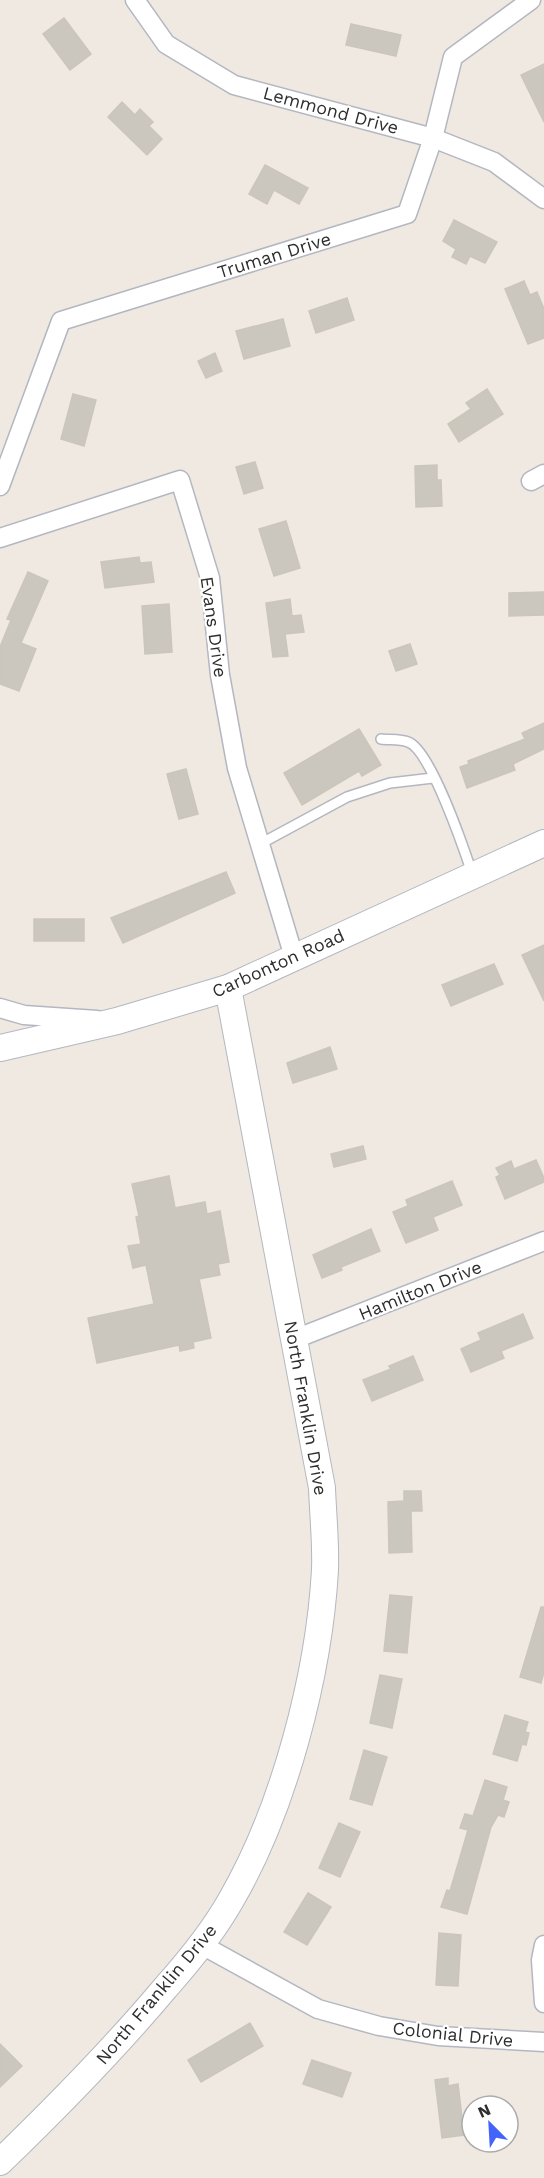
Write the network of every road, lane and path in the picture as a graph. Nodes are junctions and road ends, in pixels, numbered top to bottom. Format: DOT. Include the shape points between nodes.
graph roads {
  1 [pos="135,0"];
  2 [pos="531,0"];
  3 [pos="433,138"];
  4 [pos="544,199"];
  5 [pos="0,486"];
  6 [pos="0,538"];
  7 [pos="381,739"];
  8 [pos="433,777"];
  9 [pos="544,843"];
  10 [pos="260,844"];
  11 [pos="473,875"];
  12 [pos="294,957"];
  13 [pos="228,988"];
  14 [pos="0,1008"];
  15 [pos="117,1021"];
  16 [pos="0,1048"];
  17 [pos="544,1241"];
  18 [pos="295,1339"];
  19 [pos="202,1945"];
  20 [pos="544,1946"];
  21 [pos="544,2003"];
  22 [pos="544,2042"];
  23 [pos="4,2152"];
  1 -- 3 [label="street, Lemmond Drive" via="166,44 234,85"];
  2 -- 3 [label="street, Truman Drive" via="453,57"];
  3 -- 4 [label="street, Lemmond Drive" via="494,162"];
  3 -- 5 [label="street, Truman Drive" via="407,214 61,321"];
  6 -- 10 [label="street, Evans Drive" via="180,480 210,578 220,675 237,768"];
  7 -- 8 [label="lane" via="410,742 422,752"];
  8 -- 10 [label="lane" via="390,783 347,797"];
  8 -- 11 [label="lane" via="457,826"];
  9 -- 11 [label="street, Carbonton Road"];
  10 -- 12 [label="street, Evans Drive"];
  11 -- 12 [label="street, Carbonton Road"];
  12 -- 13 [label="street, Carbonton Road"];
  13 -- 15 [label="street, Carbonton Road"];
  13 -- 18 [label="street, North Franklin Drive"];
  14 -- 15 [label="street" via="24,1015"];
  15 -- 16 [label="street, Carbonton Road"];
  17 -- 18 [label="street, Hamilton Drive"];
  18 -- 19 [label="street, North Franklin Drive" via="322,1488 325,1569 316,1645 299,1727 268,1829"];
  19 -- 22 [label="street, Colonial Drive" via="318,2010 438,2036"];
  19 -- 23 [label="street, North Franklin Drive" via="124,2038"];
  20 -- 21 [label="street"];
}
